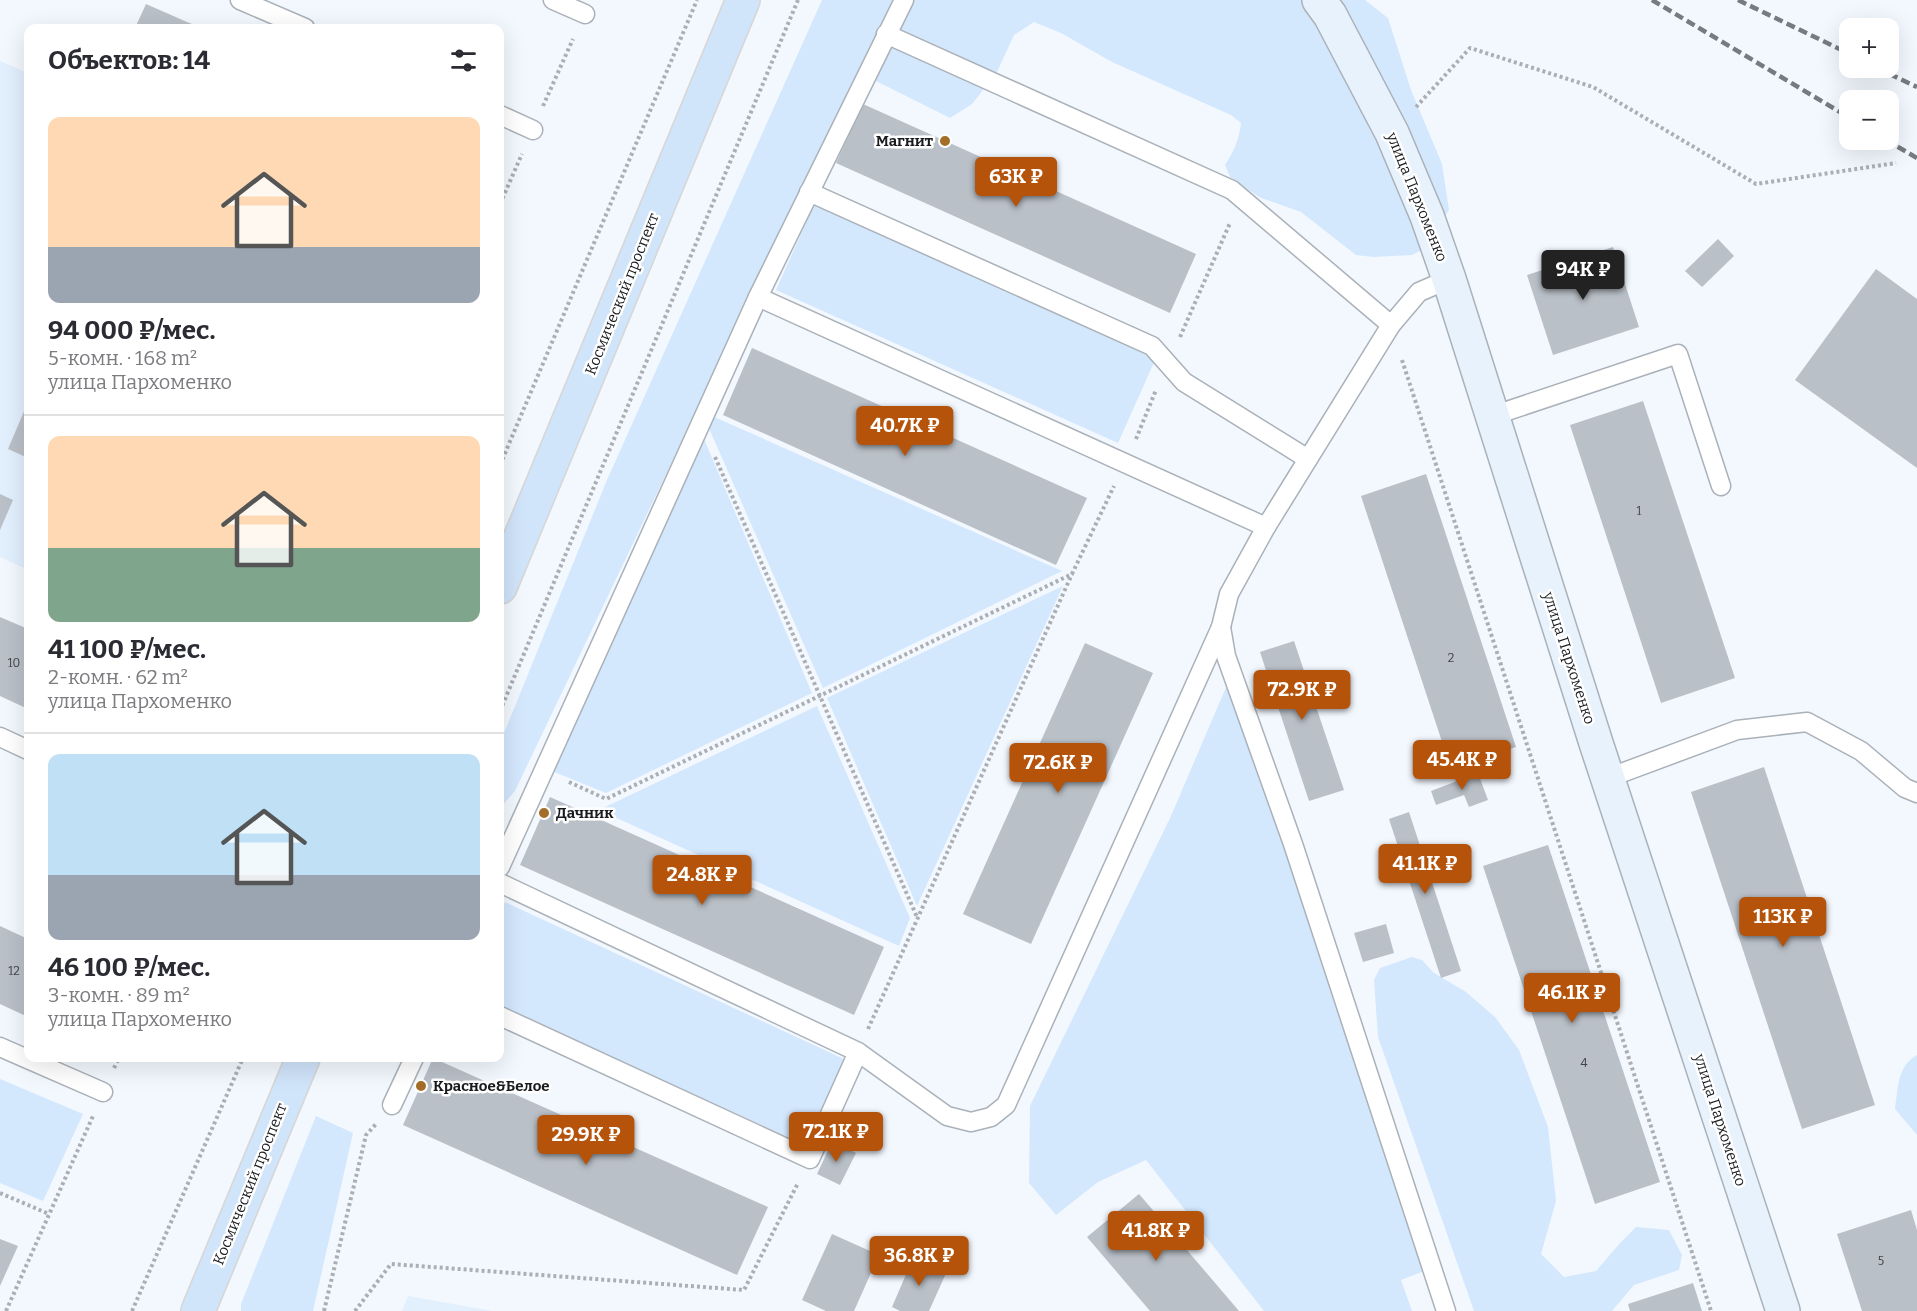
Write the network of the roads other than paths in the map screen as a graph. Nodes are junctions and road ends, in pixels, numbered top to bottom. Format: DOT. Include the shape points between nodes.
graph roads {
  1 [pos="240,0"];
  2 [pos="553,0"];
  3 [pos="743,0"];
  4 [pos="904,0"];
  5 [pos="1324,8"];
  6 [pos="585,14"];
  7 [pos="296,24"];
  8 [pos="886,34"];
  9 [pos="504,117"];
  10 [pos="533,129"];
  11 [pos="809,192"];
  12 [pos="1449,279"];
  13 [pos="758,297"];
  14 [pos="1391,325"];
  15 [pos="1492,416"];
  16 [pos="1308,459"];
  17 [pos="1721,486"];
  18 [pos="1266,527"];
  19 [pos="504,577"];
  20 [pos="1221,627"];
  21 [pos="0,737"];
  22 [pos="24,748"];
  23 [pos="1608,778"];
  24 [pos="1917,793"];
  25 [pos="504,858"];
  26 [pos="504,885"];
  27 [pos="504,1018"];
  28 [pos="0,1047"];
  29 [pos="858,1052"];
  30 [pos="24,1057"];
  31 [pos="34,1062"];
  32 [pos="301,1062"];
  33 [pos="412,1062"];
  34 [pos="103,1092"];
  35 [pos="392,1105"];
  36 [pos="198,1311"];
  37 [pos="1446,1311"];
  38 [pos="1784,1311"];
  1 -- 7 [label="lane"];
  2 -- 6 [label="lane"];
  3 -- 19 [label="main road, Космический проспект"];
  4 -- 8 [label="lane"];
  5 -- 12 [label="street, улица Пархоменко" via="1392,133"];
  8 -- 11 [label="lane"];
  8 -- 14 [label="lane" via="1232,190"];
  9 -- 10 [label="lane"];
  11 -- 13 [label="lane"];
  11 -- 16 [label="lane" via="1152,346 1184,382"];
  12 -- 14 [label="lane" via="1419,292"];
  12 -- 15 [label="street, улица Пархоменко"];
  13 -- 18 [label="lane"];
  13 -- 25 [label="lane"];
  14 -- 16 [label="lane"];
  15 -- 17 [label="lane" via="1678,354"];
  15 -- 23 [label="street, улица Пархоменко"];
  16 -- 18 [label="lane"];
  18 -- 20 [label="lane" via="1229,594"];
  20 -- 29 [label="lane" via="1006,1105 991,1117 971,1122 947,1116"];
  20 -- 37 [label="lane" via="1226,656 1293,844"];
  21 -- 22 [label="lane"];
  23 -- 24 [label="lane" via="1737,730 1807,722 1861,751 1905,788"];
  23 -- 38 [label="street, улица Пархоменко"];
  26 -- 29 [label="lane"];
  27 -- 29 [label="lane" via="810,1159"];
  28 -- 30 [label="lane"];
  31 -- 34 [label="lane"];
  32 -- 36 [label="main road, Космический проспект"];
  33 -- 35 [label="lane"];
}
